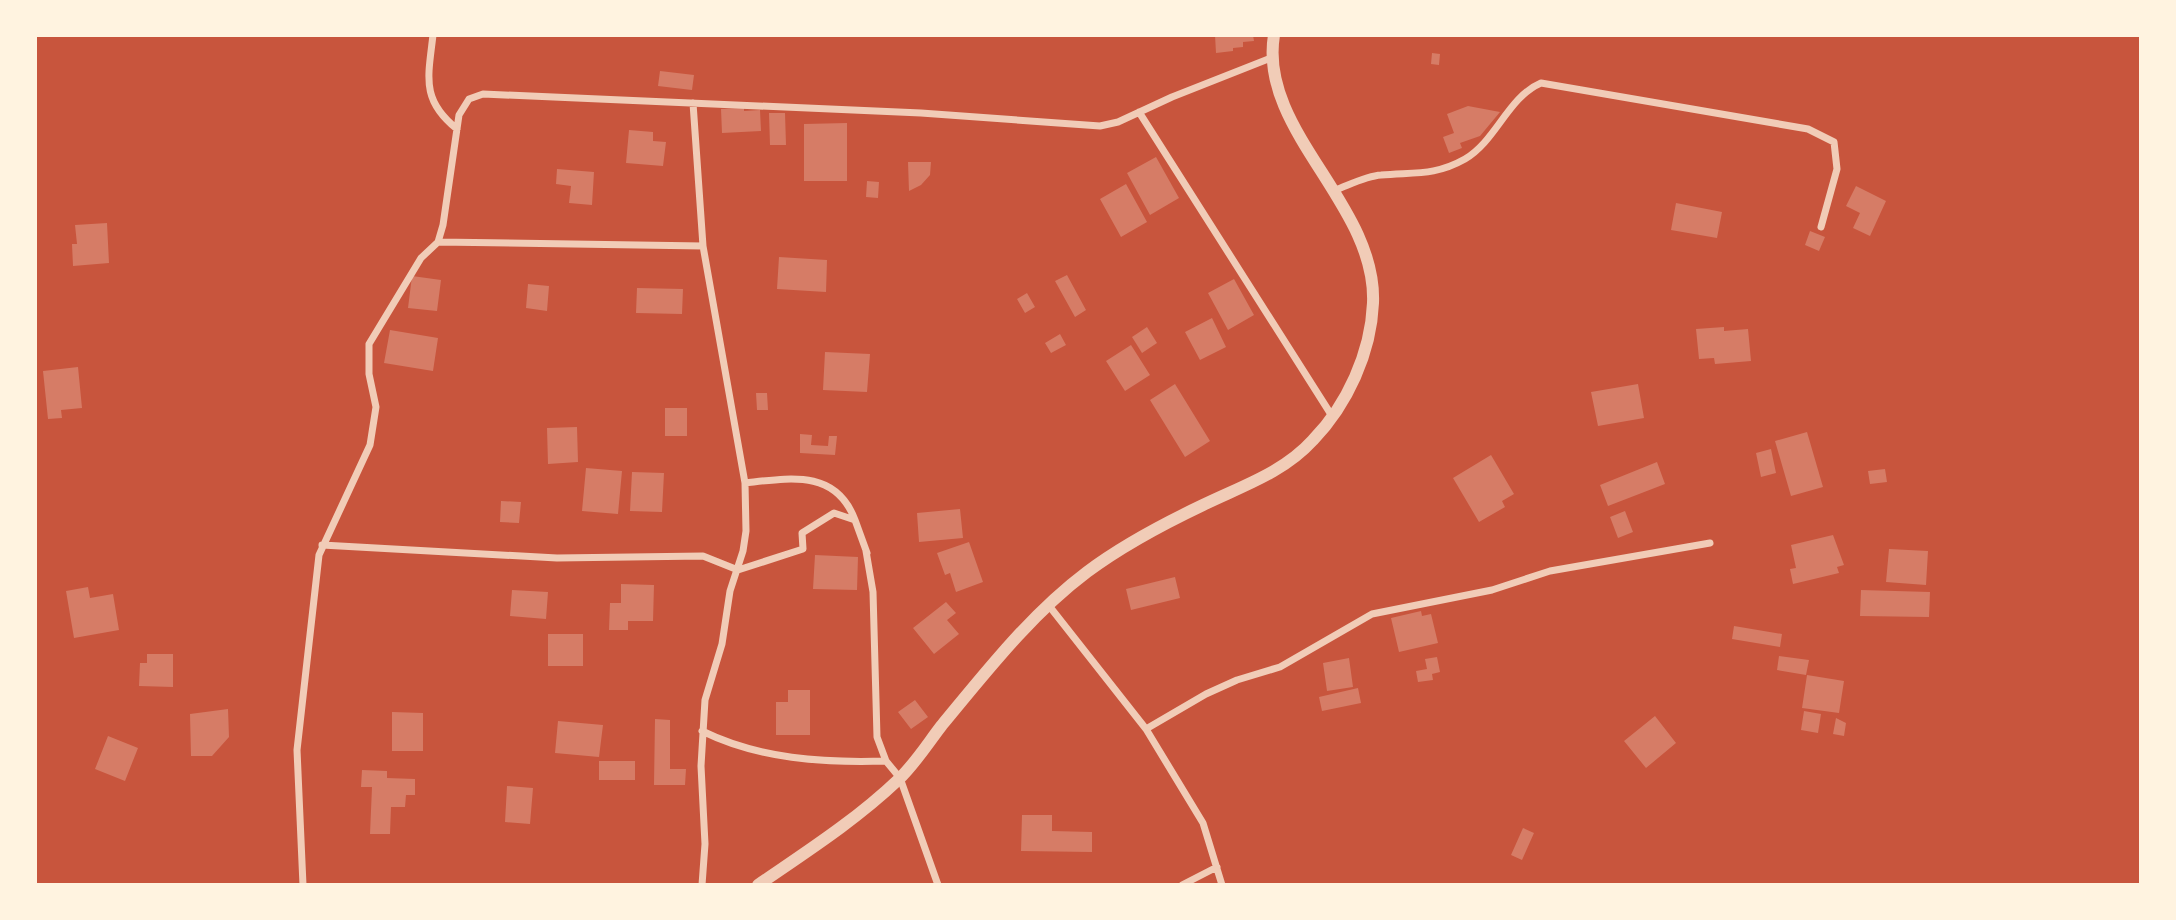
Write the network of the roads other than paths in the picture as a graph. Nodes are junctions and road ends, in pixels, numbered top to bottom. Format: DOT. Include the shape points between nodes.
graph roads {
  1 [pos="432,35"];
  2 [pos="1274,35"];
  3 [pos="1271,58"];
  4 [pos="693,103"];
  5 [pos="1139,112"];
  6 [pos="457,129"];
  7 [pos="1335,190"];
  8 [pos="1821,227"];
  9 [pos="438,242"];
  10 [pos="703,246"];
  11 [pos="1332,416"];
  12 [pos="745,484"];
  13 [pos="1710,543"];
  14 [pos="322,545"];
  15 [pos="867,554"];
  16 [pos="738,570"];
  17 [pos="1049,607"];
  18 [pos="1146,729"];
  19 [pos="702,731"];
  20 [pos="886,761"];
  21 [pos="900,778"];
  22 [pos="1217,867"];
  23 [pos="303,885"];
  24 [pos="702,885"];
  25 [pos="758,885"];
  26 [pos="938,885"];
  27 [pos="1182,885"];
  28 [pos="1222,885"];
  1 -- 6 [label="street" via="430,99 438,114"];
  2 -- 3 [label="street"];
  3 -- 5 [label="street"];
  3 -- 7 [label="street" via="1296,129"];
  4 -- 5 [label="street" via="1088,126 1118,122"];
  4 -- 6 [label="street" via="483,94 469,99"];
  4 -- 10 [label="street"];
  5 -- 11 [label="street"];
  6 -- 9 [label="street"];
  7 -- 8 [label="street" via="1378,175 1431,174 1466,158 1487,142 1530,88 1541,83 1808,129 1834,142 1837,169"];
  7 -- 11 [label="street" via="1365,247 1373,279 1369,335 1360,365"];
  9 -- 10 [label="street"];
  9 -- 14 [label="street" via="421,258 369,344 376,407 370,445"];
  10 -- 12 [label="street"];
  11 -- 17 [label="street" via="1315,439 1270,475 1137,540 1085,573"];
  12 -- 15 [label="street" via="803,480 838,492 852,511"];
  12 -- 16 [label="street" via="746,531"];
  13 -- 18 [label="street" via="1550,571 1492,590 1372,614 1280,667 1206,694"];
  14 -- 16 [label="street" via="544,558 688,556 714,559"];
  14 -- 23 [label="street" via="297,750"];
  15 -- 16 [label="street" via="855,520 834,513 802,533 803,548"];
  15 -- 20 [label="street" via="873,592 877,737"];
  16 -- 19 [label="street" via="705,700"];
  17 -- 18 [label="street"];
  17 -- 21 [label="street" via="1011,643"];
  18 -- 22 [label="street" via="1203,823"];
  19 -- 20 [label="street" via="764,754"];
  19 -- 24 [label="street"];
  20 -- 21 [label="street"];
  21 -- 25 [label="street" via="842,827"];
  21 -- 26 [label="street"];
  22 -- 27 [label="street"];
  22 -- 28 [label="street"];
}
